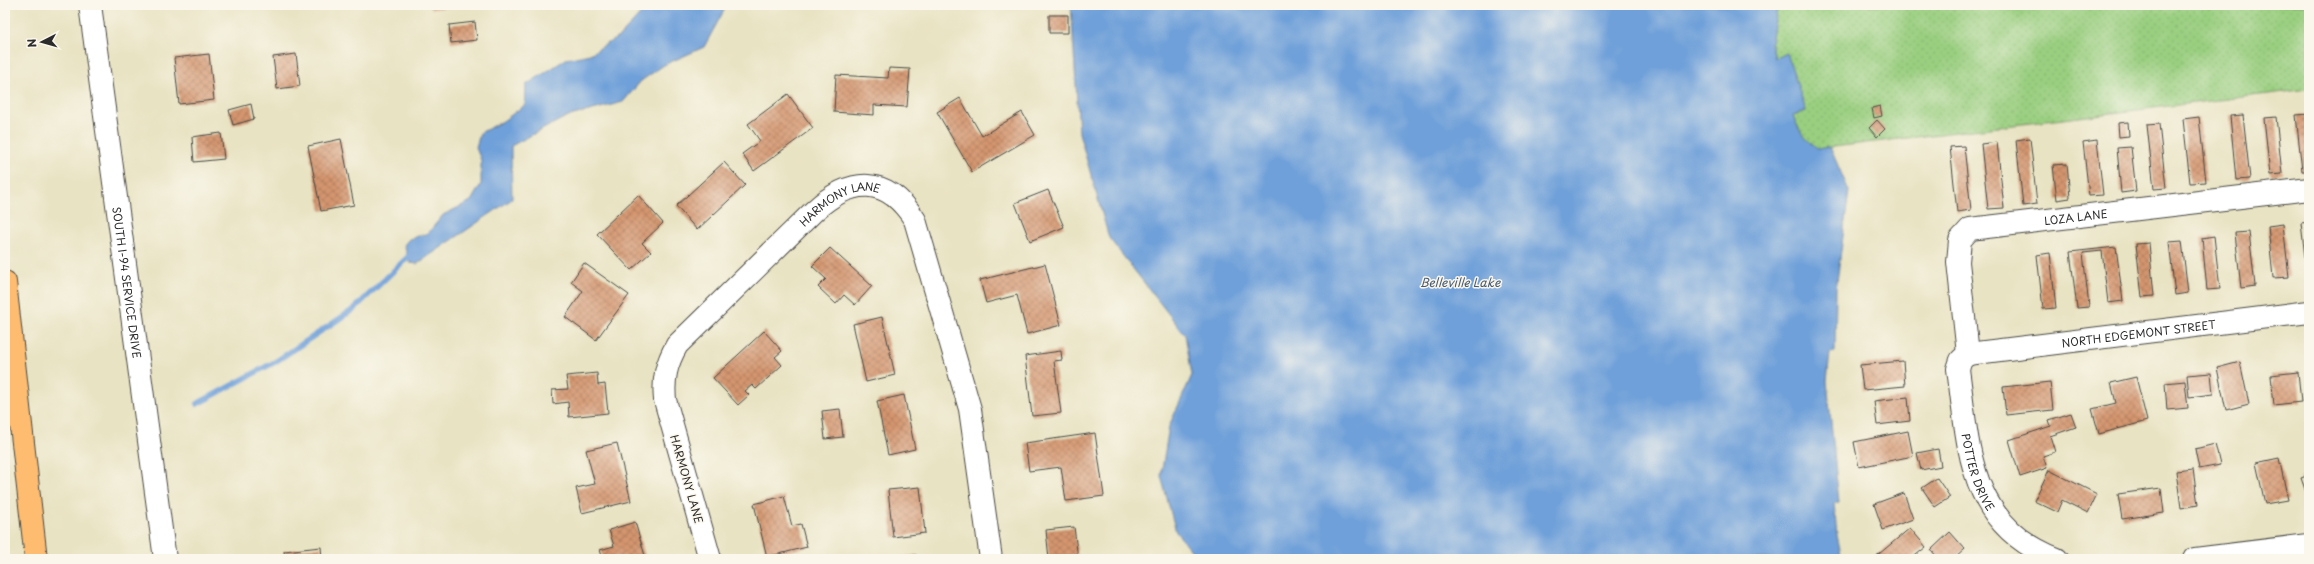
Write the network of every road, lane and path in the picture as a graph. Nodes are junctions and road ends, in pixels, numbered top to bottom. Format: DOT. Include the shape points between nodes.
graph roads {
  1 [pos="90,5"];
  2 [pos="2309,189"];
  3 [pos="5,282"];
  4 [pos="2309,312"];
  5 [pos="1968,354"];
  6 [pos="2309,545"];
  7 [pos="36,559"];
  8 [pos="165,559"];
  9 [pos="710,559"];
  10 [pos="991,559"];
  11 [pos="2057,559"];
  12 [pos="2195,559"];
  1 -- 8 [label="street, SOUTH I-94 SERVICE DRIVE"];
  2 -- 5 [label="street, LOZA LANE" via="1970,230 1960,240 1958,262"];
  3 -- 7 [label="highway"];
  4 -- 5 [label="street, NORTH EDGEMONT STREET"];
  5 -- 11 [label="street, POTTER DRIVE" via="1961,360 1958,369 1969,451 1977,482 2003,524 2028,545"];
  6 -- 12 [label="street"];
  9 -- 10 [label="street, HARMONY LANE" via="665,400 664,384 669,358 677,346 814,211 835,193 855,186 872,186 889,192 906,205 915,220 970,409"];
}
